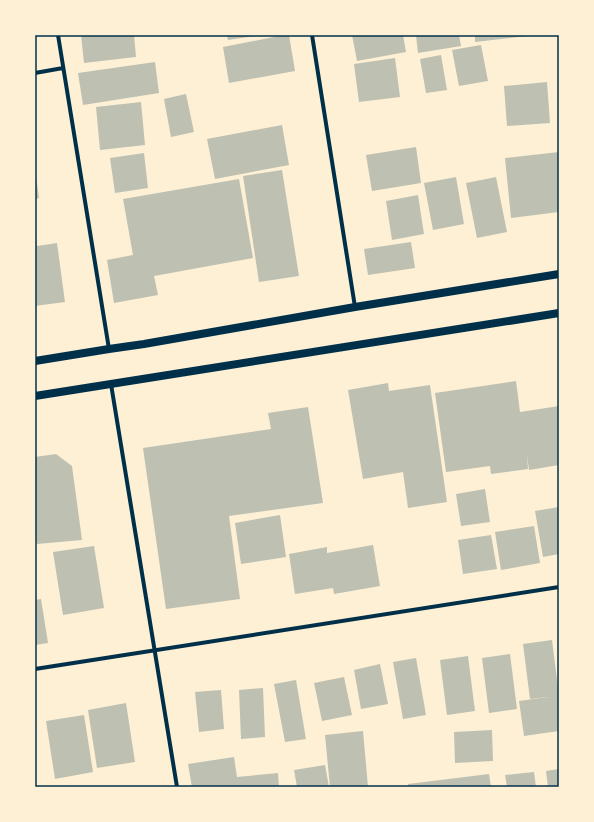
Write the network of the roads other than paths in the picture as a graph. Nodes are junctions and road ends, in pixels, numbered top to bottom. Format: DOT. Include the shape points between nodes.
graph roads {
  1 [pos="58,35"];
  2 [pos="312,35"];
  3 [pos="63,68"];
  4 [pos="35,73"];
  5 [pos="559,274"];
  6 [pos="355,307"];
  7 [pos="559,313"];
  8 [pos="109,349"];
  9 [pos="35,360"];
  10 [pos="111,384"];
  11 [pos="35,396"];
  12 [pos="559,587"];
  13 [pos="155,650"];
  14 [pos="35,669"];
  15 [pos="177,787"];
  1 -- 3 [label="street"];
  2 -- 6 [label="street"];
  3 -- 4 [label="street"];
  3 -- 8 [label="street"];
  5 -- 6 [label="main road"];
  6 -- 8 [label="main road"];
  7 -- 10 [label="main road"];
  8 -- 9 [label="main road"];
  10 -- 11 [label="main road"];
  10 -- 13 [label="street"];
  12 -- 13 [label="street"];
  13 -- 14 [label="street"];
  13 -- 15 [label="street"];
}
